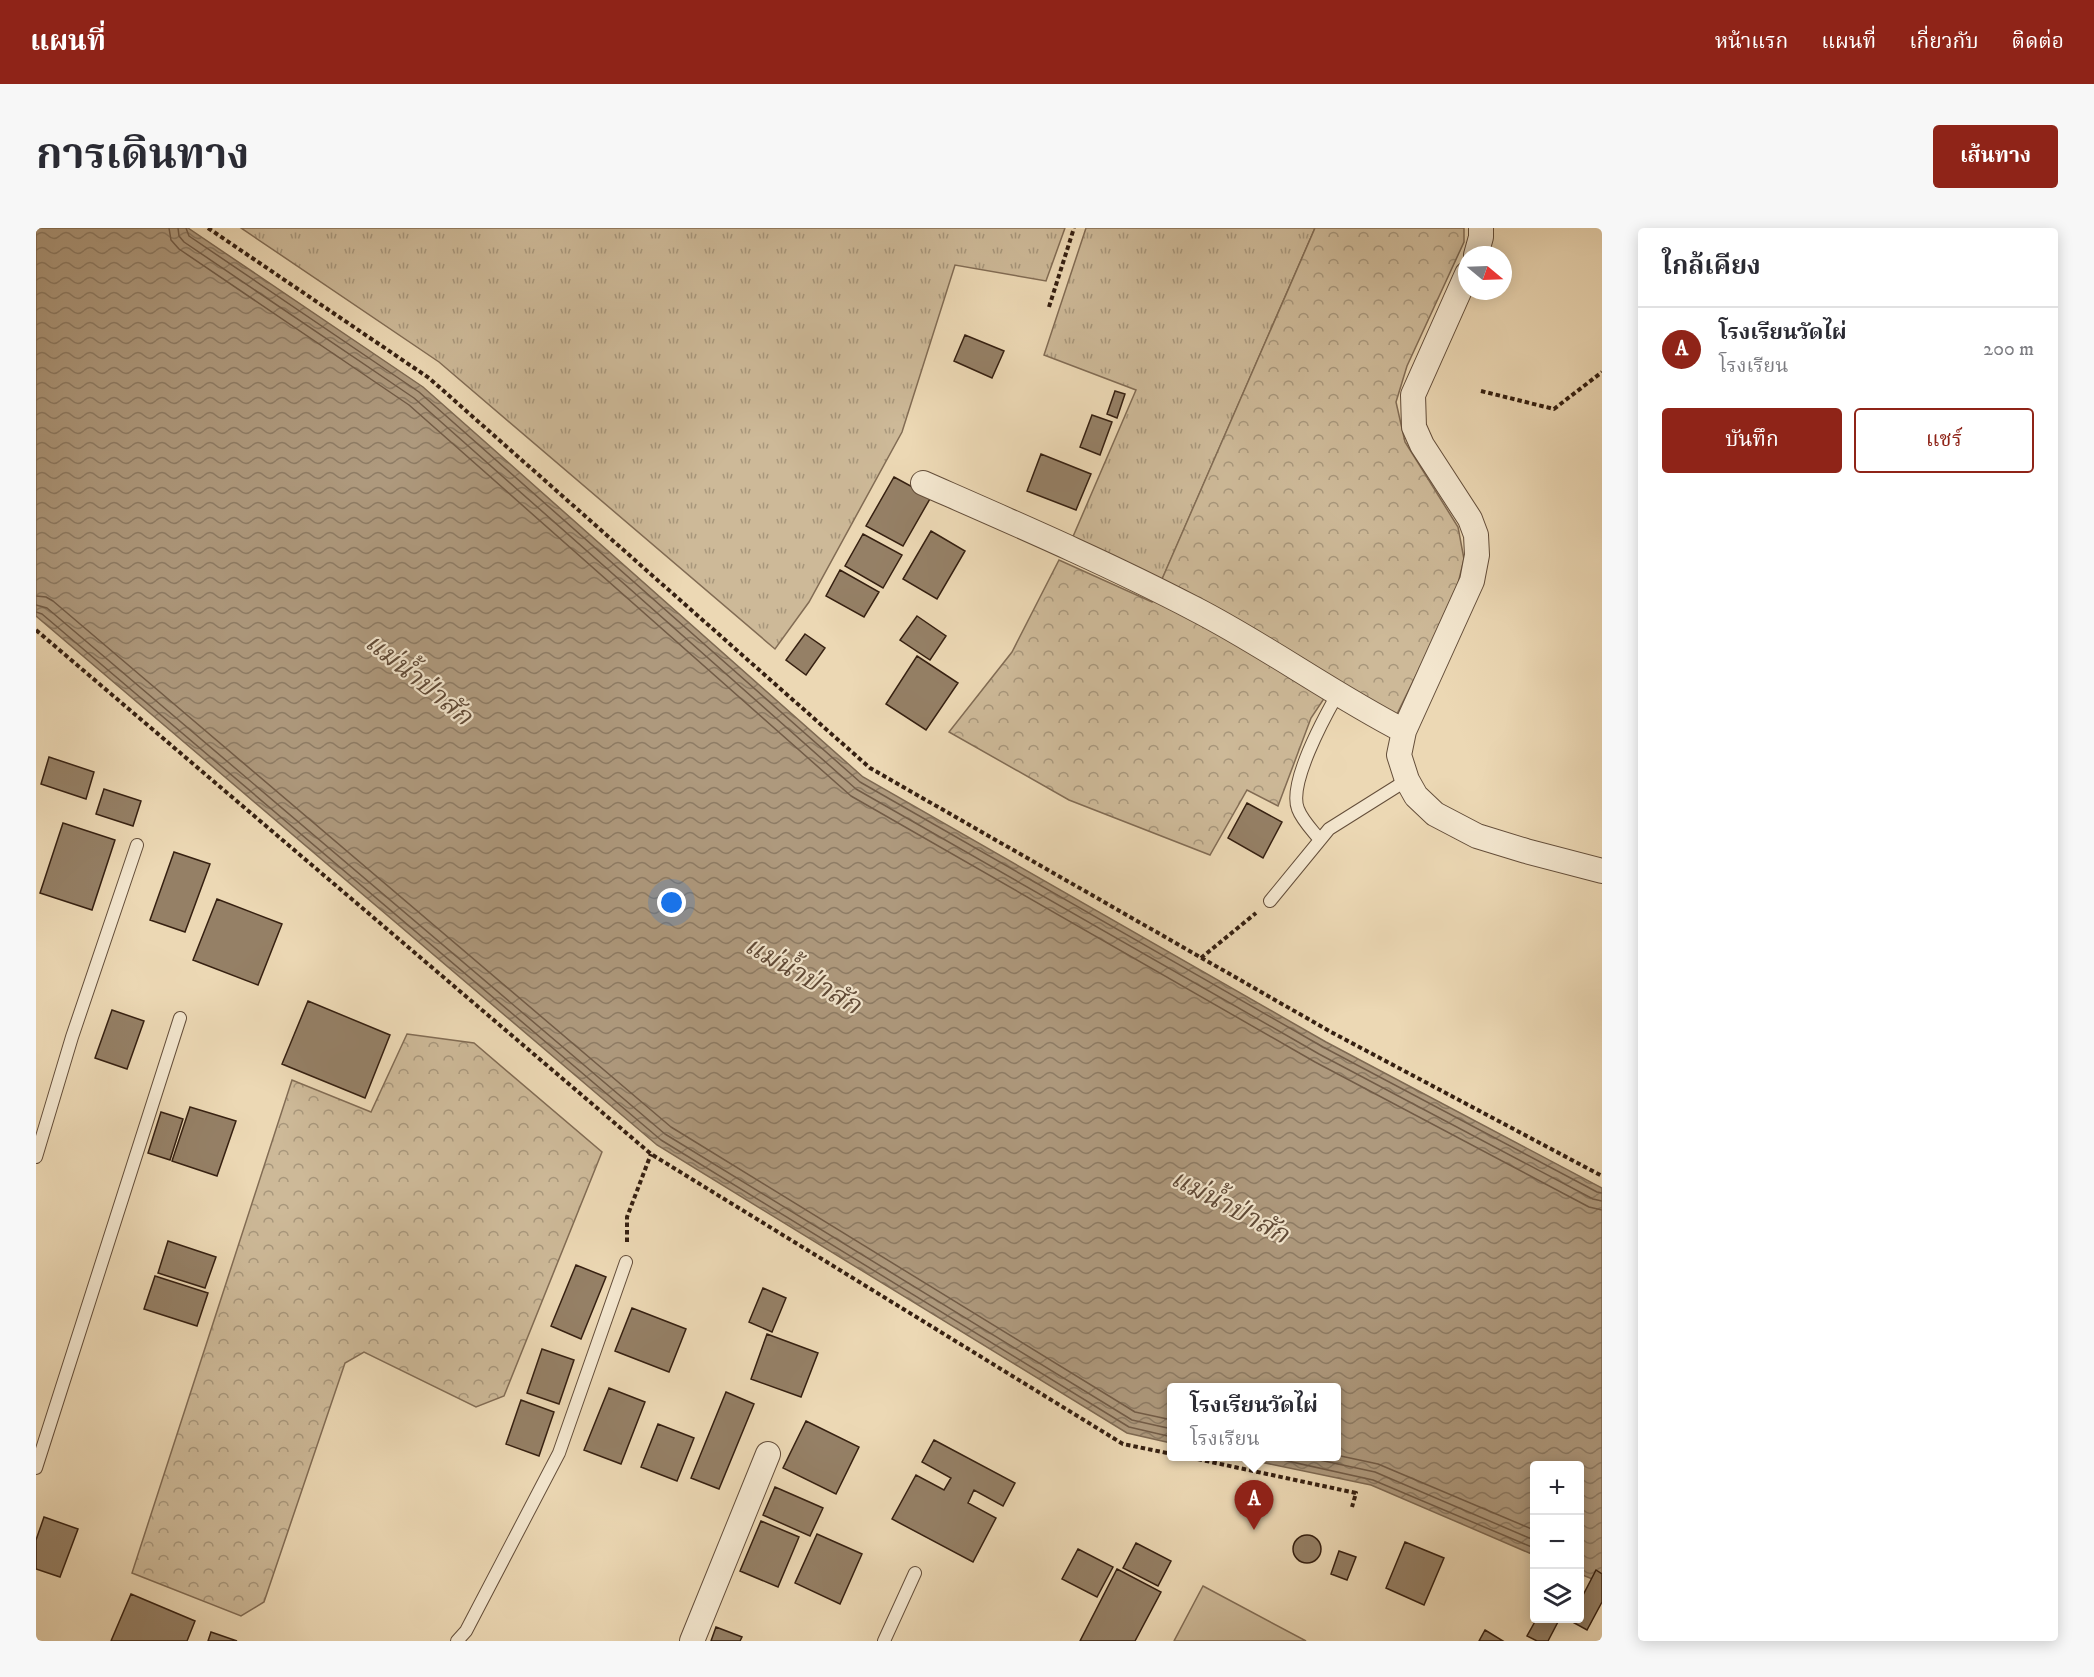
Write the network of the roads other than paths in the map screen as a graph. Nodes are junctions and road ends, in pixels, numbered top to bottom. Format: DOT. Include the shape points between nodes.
graph roads {
  1 [pos="1481,228"];
  2 [pos="1478,246"];
  3 [pos="1458,294"];
  4 [pos="923,483"];
  5 [pos="1337,695"];
  6 [pos="1404,731"];
  7 [pos="1407,780"];
  8 [pos="1320,840"];
  9 [pos="137,845"];
  10 [pos="1602,871"];
  11 [pos="1270,901"];
  12 [pos="180,1018"];
  13 [pos="36,1157"];
  14 [pos="626,1262"];
  15 [pos="768,1454"];
  16 [pos="36,1468"];
  17 [pos="915,1573"];
  18 [pos="457,1641"];
  19 [pos="692,1641"];
  20 [pos="884,1641"];
  1 -- 2 [label="street"];
  3 -- 6 [label="street" via="1413,395 1414,427 1470,519 1477,555 1472,581"];
  4 -- 5 [label="street" via="1064,545 1195,609 1252,640"];
  5 -- 6 [label="street"];
  5 -- 8 [label="lane" via="1320,726 1295,794 1298,810"];
  6 -- 7 [label="street" via="1399,755"];
  7 -- 8 [label="lane" via="1329,829"];
  7 -- 10 [label="street" via="1416,796 1435,814 1477,836"];
  8 -- 11 [label="lane"];
  9 -- 13 [label="lane"];
  12 -- 16 [label="lane"];
  14 -- 18 [label="lane" via="559,1453"];
  15 -- 19 [label="street"];
  17 -- 20 [label="lane"];
}
